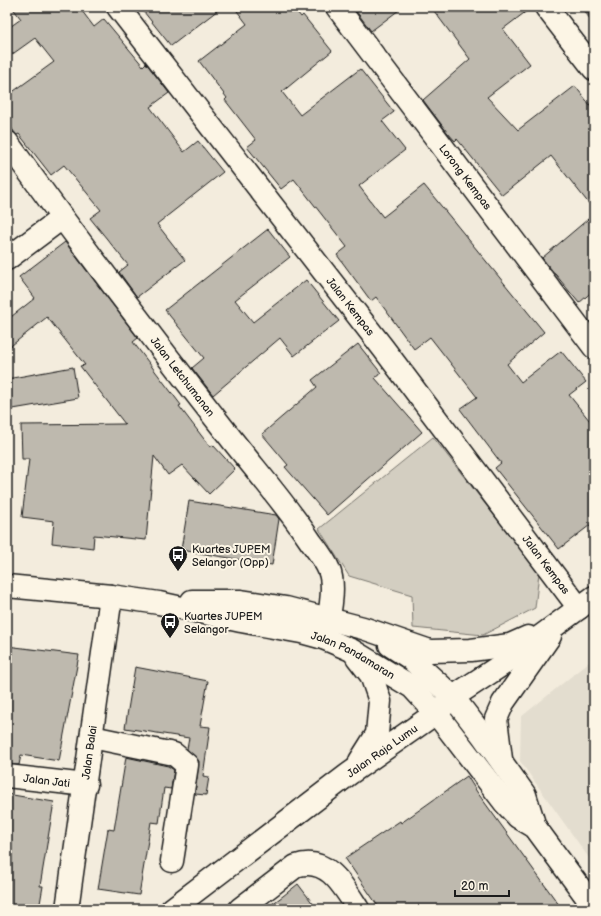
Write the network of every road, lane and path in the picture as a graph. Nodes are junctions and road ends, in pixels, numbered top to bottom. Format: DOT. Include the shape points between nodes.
graph roads {
  1 [pos="118,7"];
  2 [pos="337,7"];
  3 [pos="546,7"];
  4 [pos="594,69"];
  5 [pos="7,142"];
  6 [pos="62,218"];
  7 [pos="7,259"];
  8 [pos="594,347"];
  9 [pos="7,586"];
  10 [pos="111,596"];
  11 [pos="587,602"];
  12 [pos="560,622"];
  13 [pos="363,628"];
  14 [pos="326,629"];
  15 [pos="351,650"];
  16 [pos="453,697"];
  17 [pos="436,712"];
  18 [pos="92,737"];
  19 [pos="501,764"];
  20 [pos="349,774"];
  21 [pos="7,776"];
  22 [pos="86,785"];
  23 [pos="536,827"];
  24 [pos="172,861"];
  25 [pos="594,908"];
  26 [pos="67,909"];
  27 [pos="172,909"];
  28 [pos="240,909"];
  29 [pos="358,909"];
  1 -- 11 [label="street, Jalan Kempas" via="383,348"];
  2 -- 8 [label="street, Lorong Kempas"];
  3 -- 4 [label="street"];
  5 -- 6 [label="street, Jalan Letchumanan"];
  6 -- 7 [label="street"];
  6 -- 14 [label="street, Jalan Letchumanan" via="228,435 299,523 330,570 331,600"];
  9 -- 10 [label="street, Jalan Pandamaran"];
  10 -- 14 [label="street, Jalan Pandamaran" via="295,630"];
  10 -- 18 [label="street, Jalan Balai"];
  11 -- 12 [label="street, Jalan Raja Lumu"];
  12 -- 13 [label="street" via="510,645 448,652 430,651"];
  12 -- 16 [label="street, Jalan Raja Lumu"];
  12 -- 19 [label="street" via="503,703 496,720"];
  13 -- 14 [label="street"];
  13 -- 16 [label="street" via="410,658"];
  14 -- 15 [label="street, Jalan Pandamaran"];
  15 -- 17 [label="street, Jalan Pandamaran" via="412,687"];
  15 -- 20 [label="street" via="371,675 380,701 377,734 368,751"];
  16 -- 17 [label="street, Jalan Raja Lumu"];
  16 -- 19 [label="street"];
  17 -- 20 [label="street, Jalan Raja Lumu"];
  17 -- 23 [label="street, Jalan Pandamaran" via="505,803 518,817"];
  18 -- 22 [label="street, Jalan Balai"];
  18 -- 24 [label="street" via="174,754 187,765"];
  19 -- 23 [label="street" via="525,795"];
  20 -- 27 [label="street, Jalan Raja Lumu"];
  21 -- 22 [label="street, Jalan Jati"];
  22 -- 26 [label="street, Jalan Balai"];
  23 -- 25 [label="street, Jalan Pandamaran"];
  28 -- 29 [label="street" via="296,866 305,863 323,867 334,876"];
}
